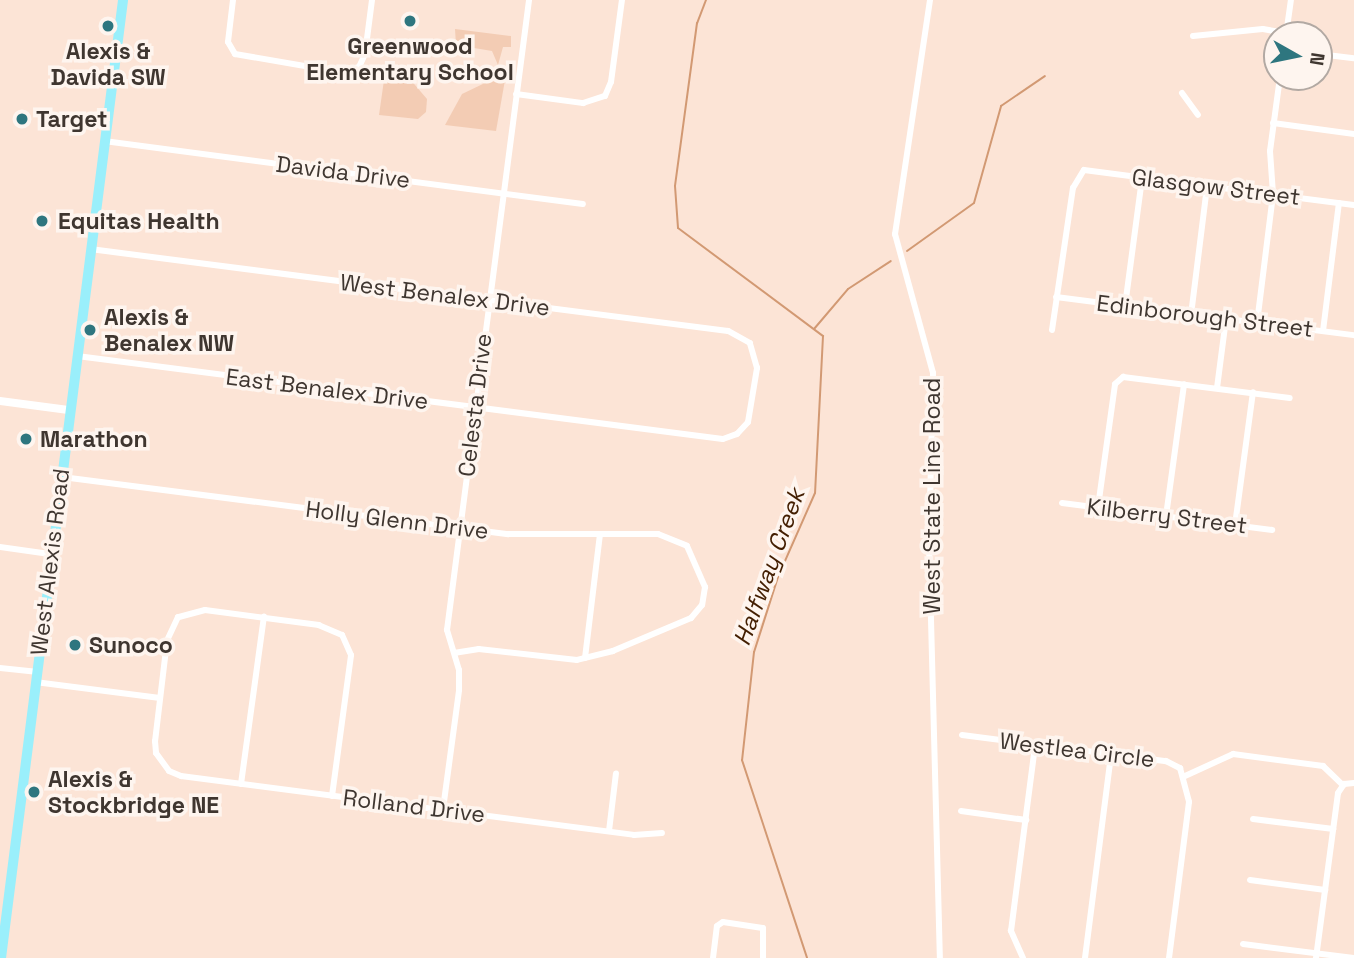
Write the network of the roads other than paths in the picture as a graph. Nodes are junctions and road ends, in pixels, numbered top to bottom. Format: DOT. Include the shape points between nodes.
graph roads {
  1 [pos="123,0"];
  2 [pos="233,0"];
  3 [pos="372,0"];
  4 [pos="529,0"];
  5 [pos="622,0"];
  6 [pos="930,0"];
  7 [pos="1291,0"];
  8 [pos="1288,21"];
  9 [pos="1263,29"];
  10 [pos="1193,36"];
  11 [pos="1333,56"];
  12 [pos="1354,58"];
  13 [pos="1278,91"];
  14 [pos="1182,93"];
  15 [pos="516,94"];
  16 [pos="1198,115"];
  17 [pos="1273,123"];
  18 [pos="1354,134"];
  19 [pos="104,141"];
  20 [pos="1142,178"];
  21 [pos="1207,186"];
  22 [pos="502,192"];
  23 [pos="1273,194"];
  24 [pos="1339,203"];
  25 [pos="583,204"];
  26 [pos="1354,205"];
  27 [pos="90,249"];
  28 [pos="1056,297"];
  29 [pos="489,301"];
  30 [pos="1125,306"];
  31 [pos="1191,315"];
  32 [pos="1226,319"];
  33 [pos="1257,323"];
  34 [pos="1052,330"];
  35 [pos="1323,331"];
  36 [pos="1354,335"];
  37 [pos="75,356"];
  38 [pos="1184,384"];
  39 [pos="1217,388"];
  40 [pos="754,389"];
  41 [pos="1252,393"];
  42 [pos="1290,398"];
  43 [pos="0,401"];
  44 [pos="475,408"];
  45 [pos="68,410"];
  46 [pos="60,477"];
  47 [pos="1062,503"];
  48 [pos="1098,507"];
  49 [pos="1166,516"];
  50 [pos="1235,525"];
  51 [pos="459,528"];
  52 [pos="1272,530"];
  53 [pos="600,534"];
  54 [pos="0,547"];
  55 [pos="50,554"];
  56 [pos="264,617"];
  57 [pos="455,653"];
  58 [pos="585,658"];
  59 [pos="0,668"];
  60 [pos="36,677"];
  61 [pos="160,698"];
  62 [pos="962,735"];
  63 [pos="1035,745"];
  64 [pos="1111,755"];
  65 [pos="617,774"];
  66 [pos="1185,776"];
  67 [pos="1354,783"];
  68 [pos="241,784"];
  69 [pos="1343,785"];
  70 [pos="332,796"];
  71 [pos="443,809"];
  72 [pos="961,811"];
  73 [pos="1253,819"];
  74 [pos="1026,820"];
  75 [pos="1333,829"];
  76 [pos="609,831"];
  77 [pos="662,833"];
  78 [pos="1250,880"];
  79 [pos="1325,890"];
  80 [pos="1243,944"];
  81 [pos="1021,956"];
  82 [pos="1317,956"];
  83 [pos="1,958"];
  84 [pos="713,958"];
  85 [pos="763,958"];
  86 [pos="940,958"];
  87 [pos="1085,958"];
  88 [pos="1169,958"];
  89 [pos="1354,958"];
  1 -- 19 [label="main road, West Alexis Road"];
  2 -- 3 [label="street" via="228,42 235,54 339,72 359,67 365,54"];
  4 -- 15 [label="street, Celesta Drive"];
  5 -- 15 [label="street" via="611,82 601,99 583,103"];
  6 -- 86 [label="street, West State Line Road" via="895,234 933,373 929,543"];
  7 -- 8 [label="street"];
  9 -- 10 [label="street"];
  11 -- 12 [label="street"];
  13 -- 17 [label="street"];
  14 -- 16 [label="street"];
  15 -- 22 [label="street, Celesta Drive"];
  17 -- 18 [label="street"];
  17 -- 23 [label="street" via="1269,162"];
  19 -- 22 [label="street, Davida Drive"];
  19 -- 27 [label="main road, West Alexis Road"];
  20 -- 21 [label="street, Glasgow Street"];
  20 -- 28 [label="street, Glasgow Street" via="1078,173"];
  20 -- 30 [label="street"];
  21 -- 23 [label="street, Glasgow Street"];
  21 -- 31 [label="street"];
  22 -- 25 [label="street, Davida Drive"];
  22 -- 29 [label="street, Celesta Drive"];
  23 -- 24 [label="street, Glasgow Street"];
  23 -- 33 [label="street"];
  24 -- 26 [label="street, Glasgow Street"];
  24 -- 35 [label="street"];
  27 -- 29 [label="street, West Benalex Drive"];
  27 -- 37 [label="main road, West Alexis Road"];
  28 -- 30 [label="street, Edinborough Street"];
  28 -- 34 [label="street"];
  29 -- 40 [label="street, West Benalex Drive" via="737,334 755,350"];
  29 -- 44 [label="street, Celesta Drive"];
  30 -- 31 [label="street, Edinborough Street"];
  31 -- 32 [label="street, Edinborough Street"];
  32 -- 33 [label="street, Edinborough Street"];
  32 -- 39 [label="street"];
  33 -- 35 [label="street, Edinborough Street"];
  35 -- 36 [label="street, Edinborough Street"];
  37 -- 44 [label="street, East Benalex Drive"];
  37 -- 45 [label="main road, West Alexis Road"];
  38 -- 39 [label="street"];
  38 -- 48 [label="street" via="1128,376 1118,380"];
  38 -- 49 [label="street"];
  39 -- 41 [label="street"];
  40 -- 44 [label="street, East Benalex Drive" via="748,422 737,434 723,439"];
  41 -- 42 [label="street"];
  41 -- 50 [label="street"];
  43 -- 45 [label="street"];
  44 -- 51 [label="street, Celesta Drive"];
  45 -- 46 [label="main road, West Alexis Road"];
  46 -- 51 [label="street, Holly Glenn Drive"];
  46 -- 55 [label="main road, West Alexis Road"];
  47 -- 48 [label="street, Kilberry Street"];
  48 -- 49 [label="street, Kilberry Street"];
  49 -- 50 [label="street, Kilberry Street"];
  50 -- 52 [label="street, Kilberry Street"];
  51 -- 53 [label="street, Holly Glenn Drive" via="525,536"];
  51 -- 57 [label="street, Celesta Drive" via="447,630"];
  53 -- 58 [label="street"];
  53 -- 58 [label="street, Holly Glenn Drive" via="675,538 694,556 705,587 702,605 691,618"];
  54 -- 55 [label="street"];
  55 -- 60 [label="main road, West Alexis Road"];
  56 -- 61 [label="street" via="198,610 178,617 167,641"];
  56 -- 68 [label="street"];
  56 -- 70 [label="street" via="329,627 347,643 351,655"];
  57 -- 58 [label="street" via="479,649 565,660"];
  57 -- 71 [label="street, Celesta Drive" via="459,690"];
  59 -- 60 [label="street"];
  60 -- 61 [label="street"];
  60 -- 83 [label="main road, West Alexis Road"];
  61 -- 68 [label="street, Rolland Drive" via="156,753 168,770"];
  62 -- 63 [label="street, Westlea Circle"];
  63 -- 64 [label="street, Westlea Circle"];
  63 -- 74 [label="street"];
  64 -- 66 [label="street, Westlea Circle" via="1166,761"];
  64 -- 87 [label="street"];
  65 -- 76 [label="street"];
  66 -- 69 [label="street" via="1233,754 1323,766"];
  66 -- 88 [label="street" via="1189,802"];
  67 -- 69 [label="street"];
  68 -- 70 [label="street, Rolland Drive"];
  69 -- 75 [label="street"];
  70 -- 71 [label="street, Rolland Drive"];
  71 -- 76 [label="street, Rolland Drive"];
  72 -- 74 [label="street"];
  73 -- 75 [label="street"];
  74 -- 81 [label="street" via="1011,931"];
  75 -- 79 [label="street"];
  76 -- 77 [label="street, Rolland Drive"];
  78 -- 79 [label="street"];
  79 -- 82 [label="street"];
  80 -- 82 [label="street"];
  82 -- 89 [label="street"];
  84 -- 85 [label="street" via="717,926 723,922 764,928"];
}
